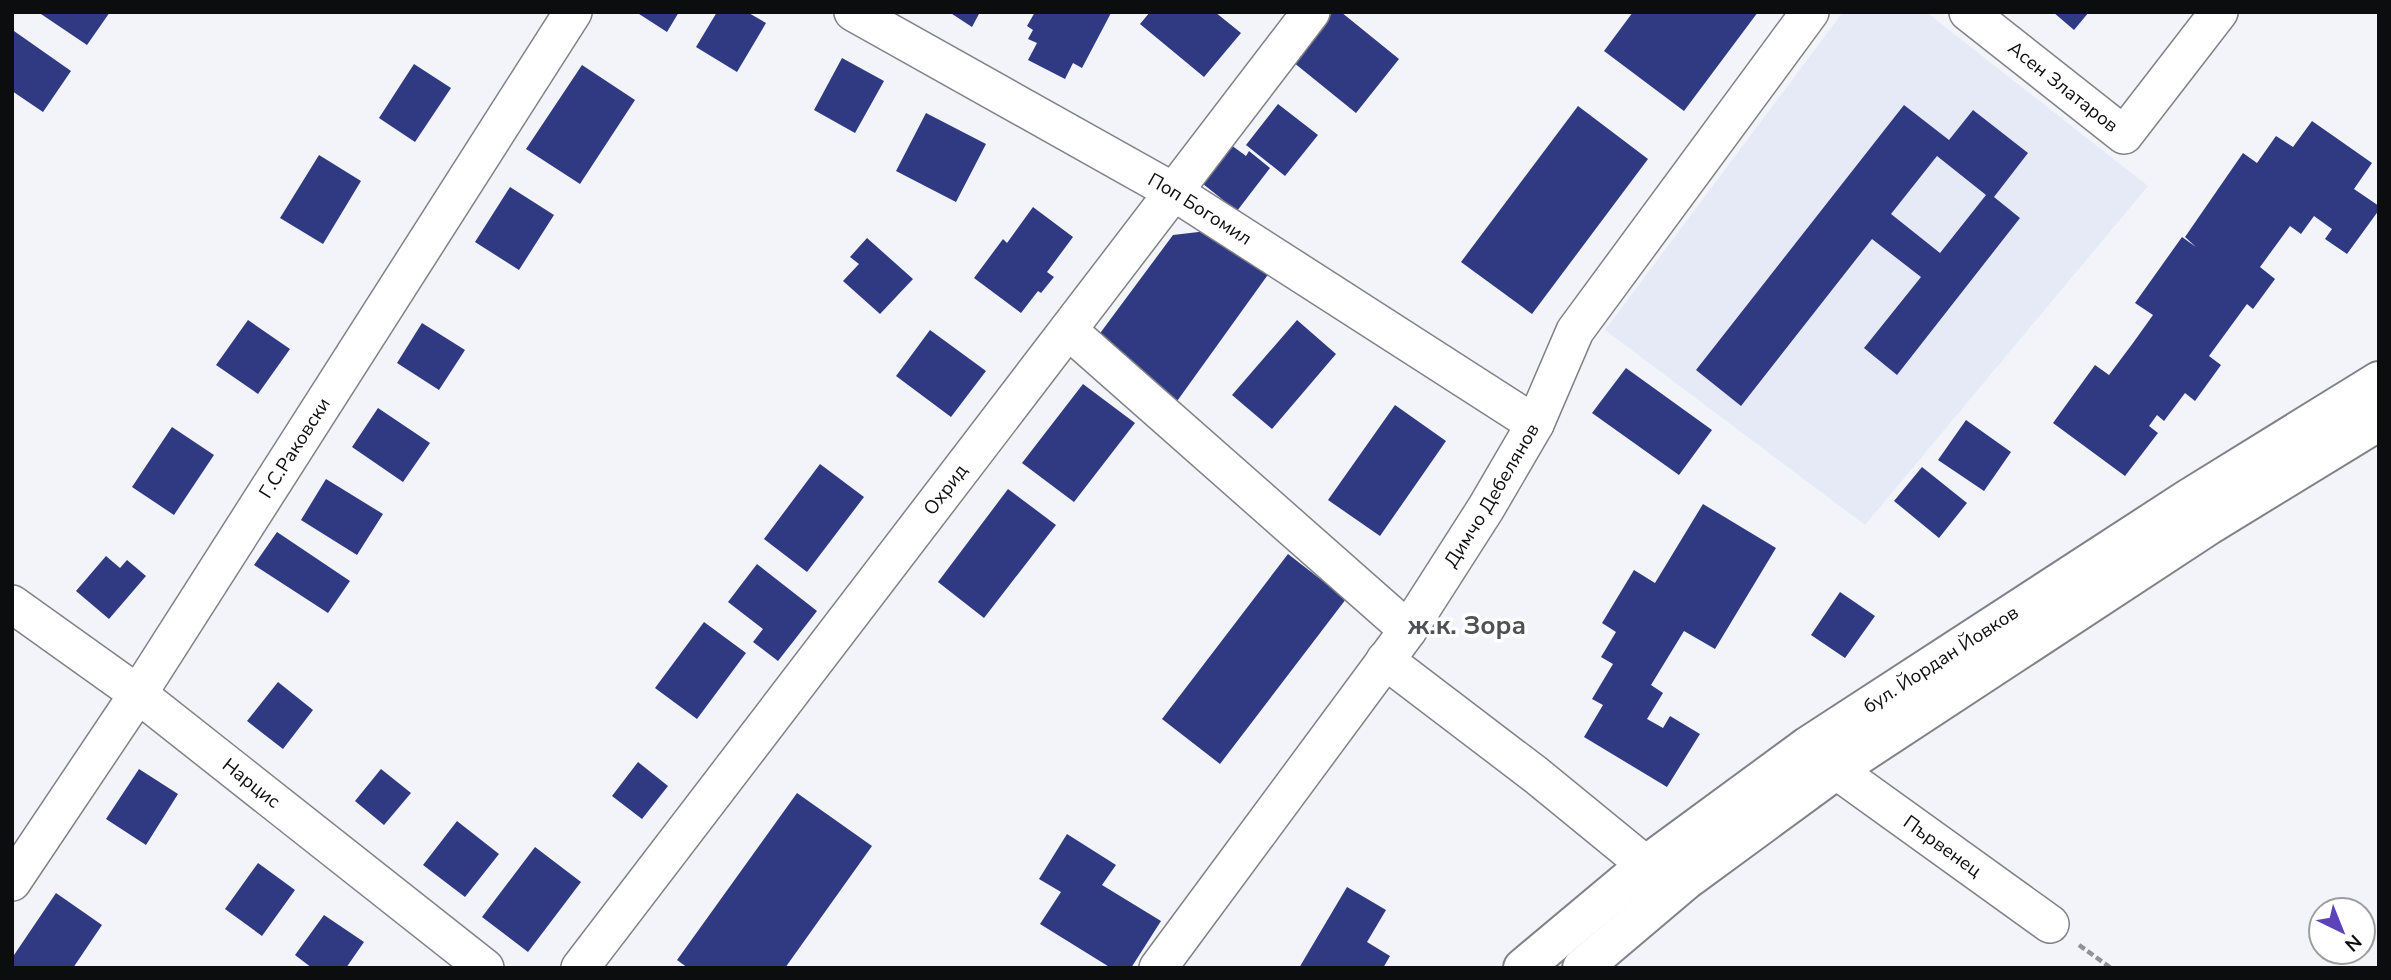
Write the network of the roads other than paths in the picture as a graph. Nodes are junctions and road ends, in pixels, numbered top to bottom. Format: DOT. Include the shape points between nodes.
graph roads {
  1 [pos="573,12"];
  2 [pos="853,12"];
  3 [pos="1311,12"];
  4 [pos="1810,12"];
  5 [pos="1968,12"];
  6 [pos="2218,12"];
  7 [pos="1174,192"];
  8 [pos="1069,330"];
  9 [pos="2379,381"];
  10 [pos="2379,421"];
  11 [pos="1535,424"];
  12 [pos="12,604"];
  13 [pos="1408,631"];
  14 [pos="1385,660"];
  15 [pos="138,694"];
  16 [pos="1836,770"];
  17 [pos="1646,865"];
  18 [pos="12,882"];
  19 [pos="2050,924"];
  20 [pos="485,968"];
  21 [pos="580,968"];
  22 [pos="1158,968"];
  23 [pos="1523,968"];
  24 [pos="1582,968"];
  1 -- 15 [label="street, Г.С.Раковски"];
  2 -- 7 [label="street, Поп Богомил"];
  3 -- 7 [label="street, Охрид"];
  4 -- 11 [label="street, Димчо Дебелянов" via="1576,331"];
  5 -- 6 [label="street, Асен Златаров" via="2124,135"];
  7 -- 8 [label="street, Охрид"];
  7 -- 11 [label="street, Поп Богомил"];
  8 -- 13 [label="street"];
  8 -- 21 [label="street, Охрид"];
  9 -- 17 [label="street, бул. Йордан Йовков" via="2176,506 1808,746"];
  10 -- 16 [label="street, бул. Йордан Йовков" via="2209,524"];
  11 -- 13 [label="street, Димчо Дебелянов"];
  12 -- 15 [label="street, Нарцис"];
  13 -- 14 [label="street, Димчо Дебелянов"];
  14 -- 17 [label="street"];
  14 -- 22 [label="street, Димчо Дебелянов"];
  15 -- 18 [label="street, Г.С.Раковски"];
  15 -- 20 [label="street, Нарцис"];
  16 -- 19 [label="street, Първенец"];
  16 -- 24 [label="street, бул. Йордан Йовков" via="1686,880"];
  17 -- 23 [label="street, бул. Йордан Йовков"];
}
